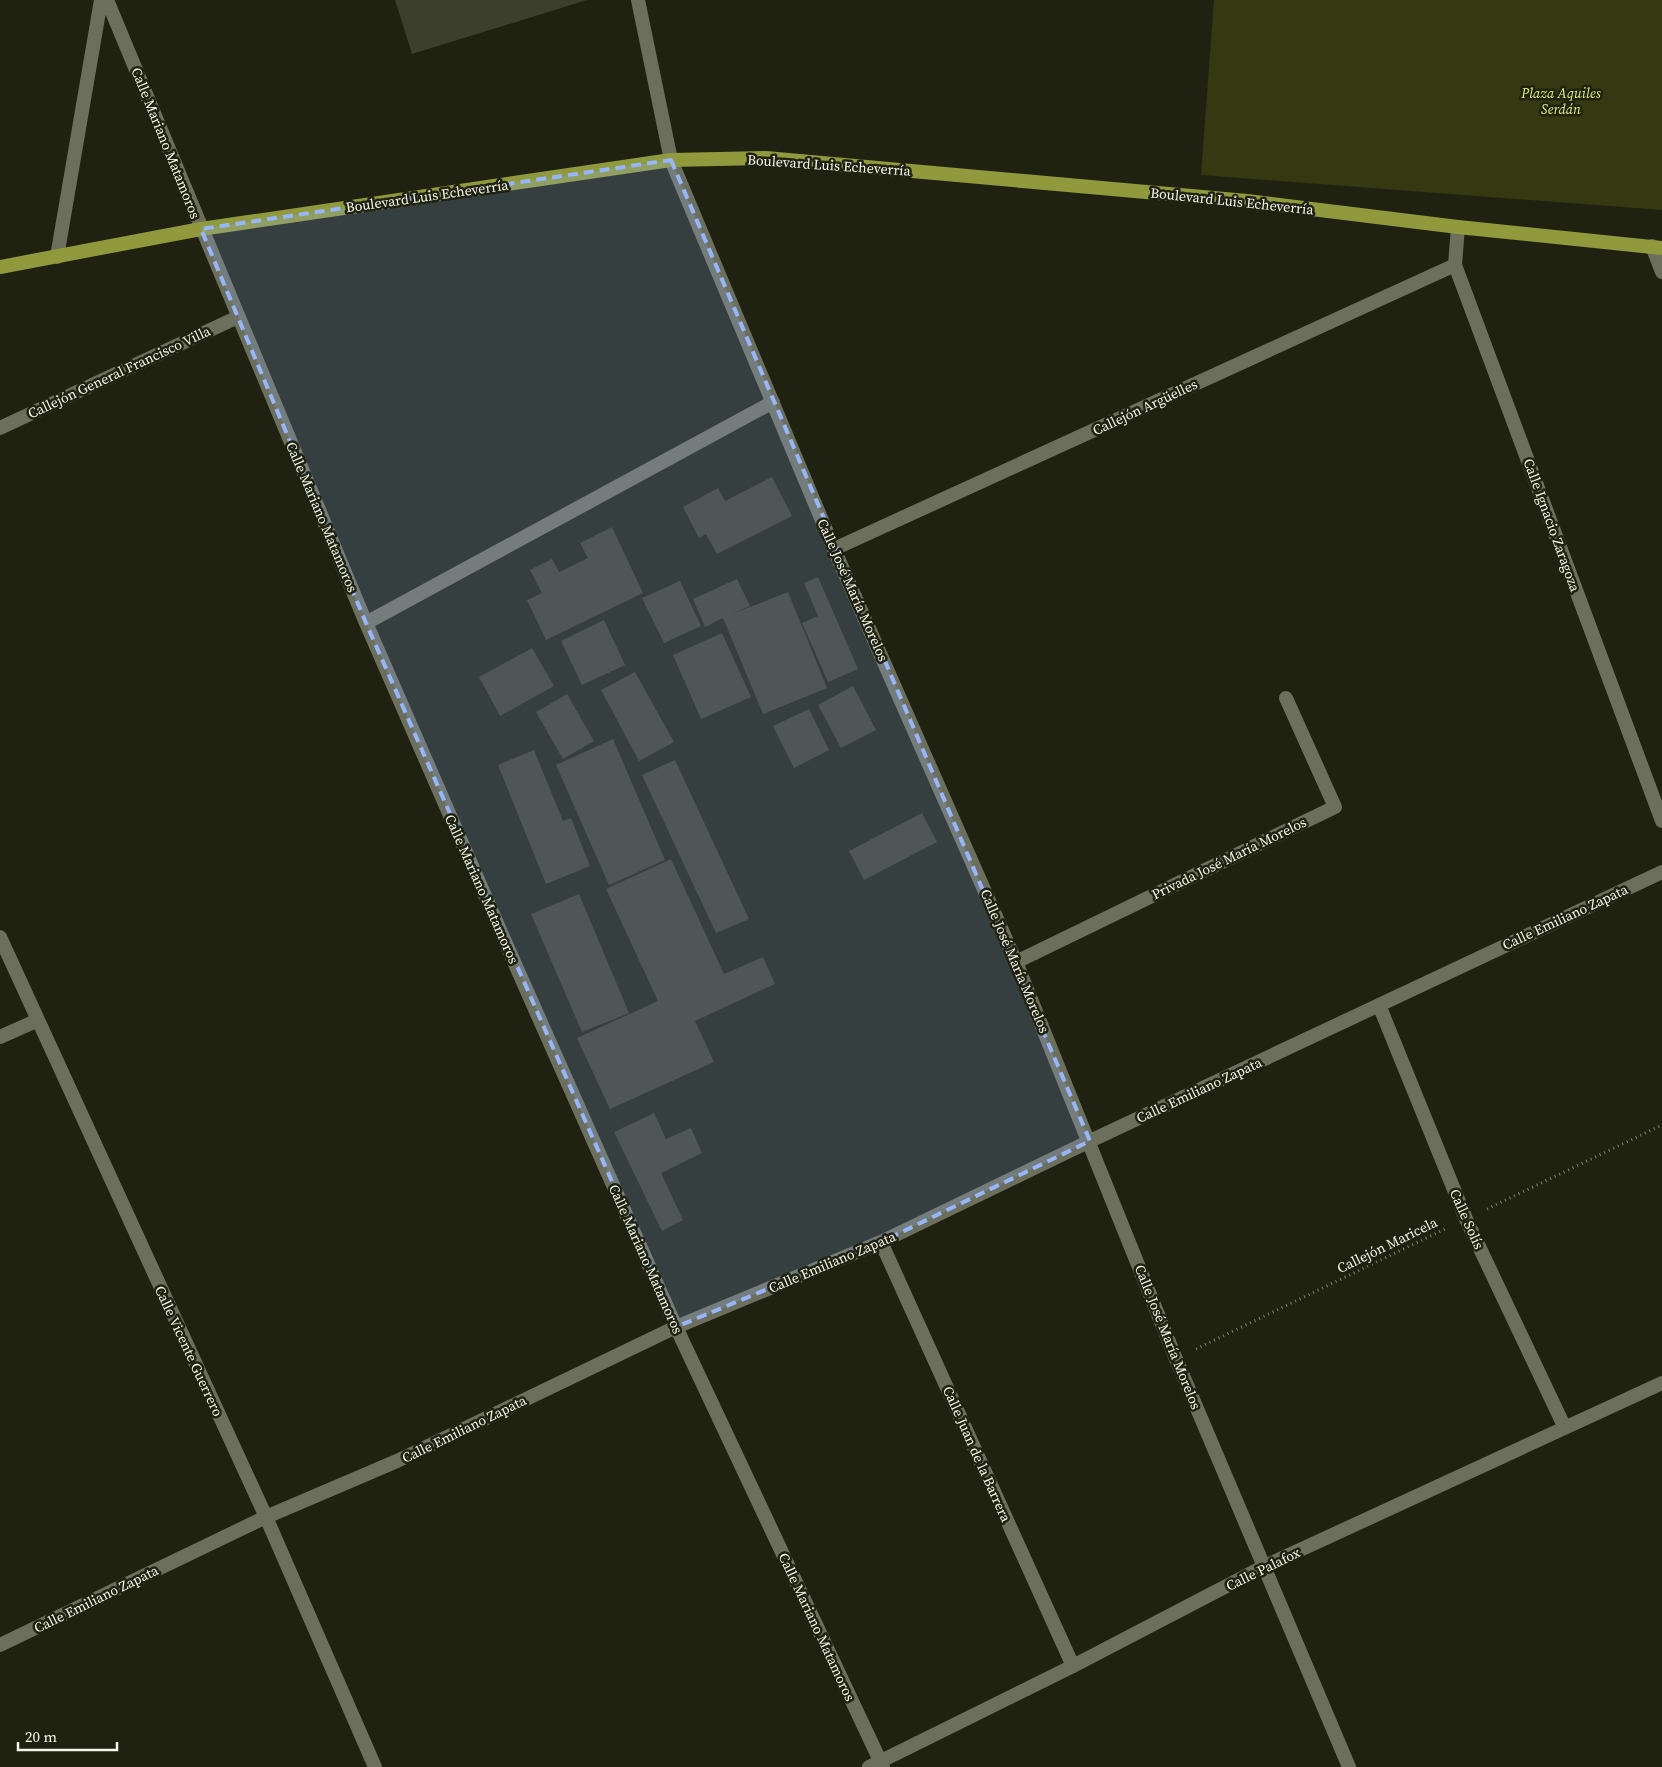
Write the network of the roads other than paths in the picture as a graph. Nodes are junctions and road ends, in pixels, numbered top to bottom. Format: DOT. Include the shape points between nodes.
graph roads {
  1 [pos="101,0"];
  2 [pos="107,0"];
  3 [pos="638,0"];
  4 [pos="671,160"];
  5 [pos="1458,227"];
  6 [pos="201,229"];
  7 [pos="1657,247"];
  8 [pos="57,257"];
  9 [pos="1455,265"];
  10 [pos="0,267"];
  11 [pos="1662,272"];
  12 [pos="238,317"];
  13 [pos="773,402"];
  14 [pos="0,428"];
  15 [pos="834,549"];
  16 [pos="366,622"];
  17 [pos="1286,698"];
  18 [pos="1662,821"];
  19 [pos="1662,872"];
  20 [pos="0,936"];
  21 [pos="1016,962"];
  22 [pos="1379,1005"];
  23 [pos="38,1020"];
  24 [pos="0,1037"];
  25 [pos="1090,1141"];
  26 [pos="881,1242"];
  27 [pos="676,1327"];
  28 [pos="1662,1382"];
  29 [pos="1565,1428"];
  30 [pos="266,1517"];
  31 [pos="1263,1568"];
  32 [pos="0,1645"];
  33 [pos="1073,1666"];
  34 [pos="877,1765"];
  35 [pos="375,1767"];
  36 [pos="1349,1767"];
  1 -- 8 [label="street"];
  2 -- 6 [label="street, Calle Mariano Matamoros"];
  3 -- 4 [label="street, Calle José María Morelos"];
  4 -- 5 [label="main road, Boulevard Luis Echeverría" via="766,158 1247,201"];
  4 -- 6 [label="main road, Boulevard Luis Echeverría"];
  4 -- 13 [label="street, Calle José María Morelos"];
  5 -- 7 [label="main road, Boulevard Luis Echeverría"];
  5 -- 9 [label="street, Calle Ignacio Zaragoza"];
  6 -- 8 [label="main road, Boulevard Luis Echeverría"];
  6 -- 12 [label="street, Calle Mariano Matamoros"];
  7 -- 11 [label="street"];
  8 -- 10 [label="main road, Boulevard Luis Echeverría"];
  9 -- 15 [label="street, Callejón Argüelles"];
  9 -- 18 [label="street, Calle Ignacio Zaragoza"];
  12 -- 14 [label="street, Callejón General Francisco Villa"];
  12 -- 16 [label="street, Calle Mariano Matamoros"];
  13 -- 15 [label="street, Calle José María Morelos"];
  13 -- 16 [label="street"];
  15 -- 21 [label="street, Calle José María Morelos"];
  16 -- 27 [label="street, Calle Mariano Matamoros"];
  17 -- 21 [label="street, Privada José María Morelos" via="1335,806"];
  19 -- 22 [label="street, Calle Emiliano Zapata"];
  20 -- 23 [label="street, Calle Vicente Guerrero"];
  21 -- 25 [label="street, Calle José María Morelos"];
  22 -- 25 [label="street, Calle Emiliano Zapata"];
  22 -- 29 [label="street, Calle Solís" via="1466,1219"];
  23 -- 24 [label="street"];
  23 -- 30 [label="street, Calle Vicente Guerrero"];
  25 -- 26 [label="street, Calle Emiliano Zapata"];
  25 -- 31 [label="street, Calle José María Morelos"];
  26 -- 27 [label="street, Calle Emiliano Zapata"];
  26 -- 33 [label="street, Calle Juan de la Barrera"];
  27 -- 30 [label="street, Calle Emiliano Zapata" via="397,1461"];
  27 -- 34 [label="street, Calle Mariano Matamoros"];
  28 -- 29 [label="street, Calle Palafox"];
  29 -- 31 [label="street, Calle Palafox"];
  30 -- 32 [label="street, Calle Emiliano Zapata"];
  30 -- 35 [label="street, Calle Vicente Guerrero"];
  31 -- 33 [label="street, Calle Palafox"];
  31 -- 36 [label="street, Calle José María Morelos"];
  33 -- 34 [label="street, Calle Palafox"];
}
